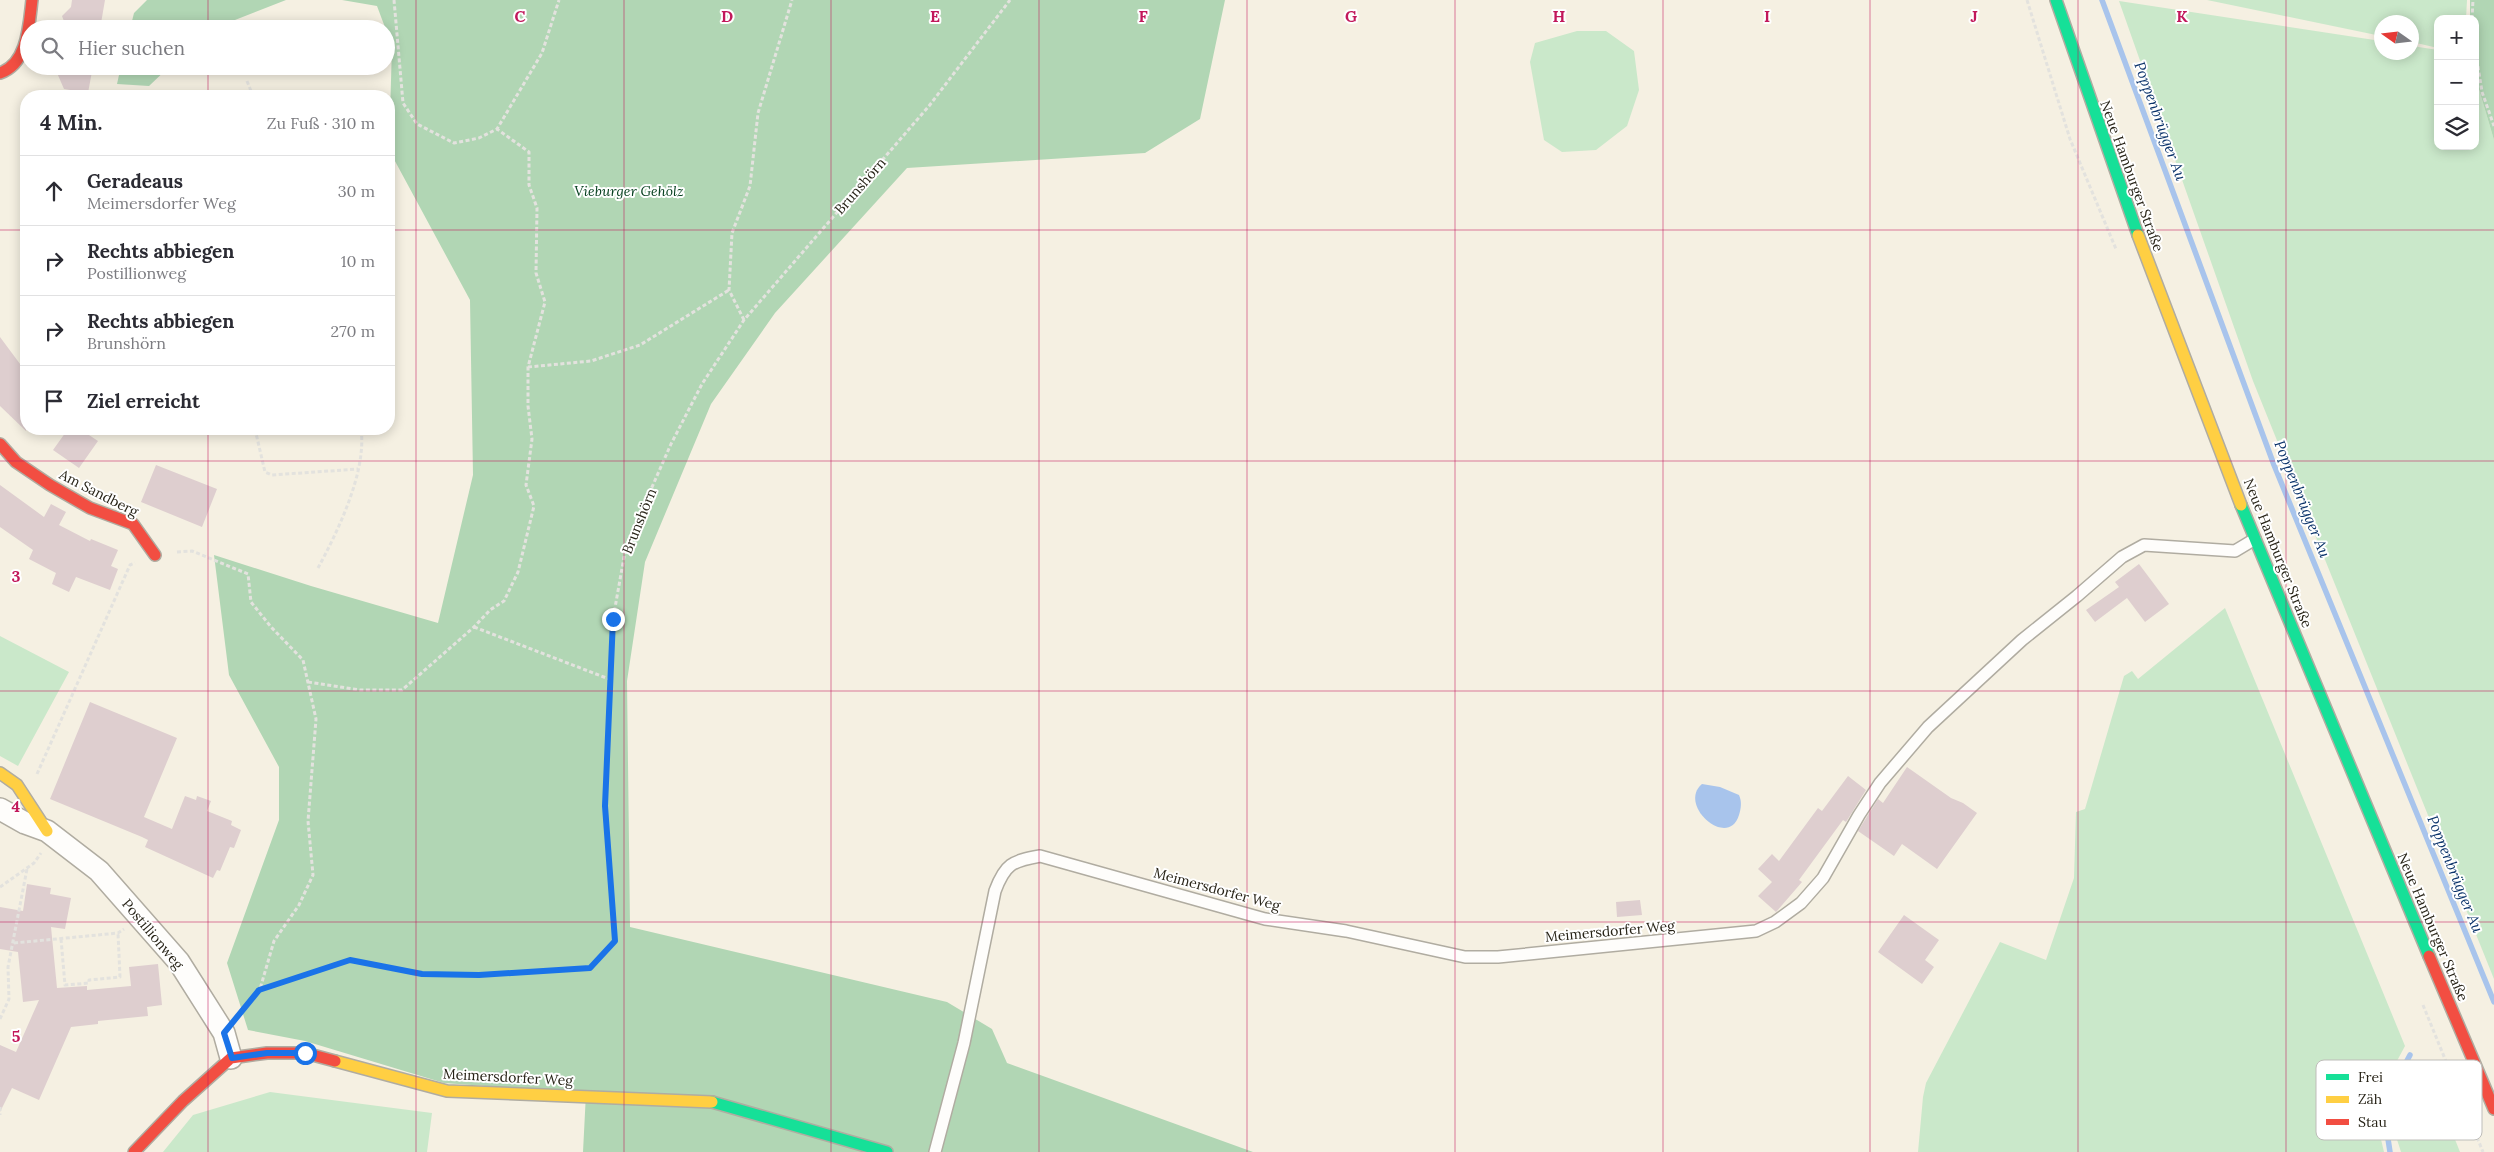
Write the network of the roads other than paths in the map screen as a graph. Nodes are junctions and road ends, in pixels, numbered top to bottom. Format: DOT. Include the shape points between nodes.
graph roads {
  1 [pos="32,0"];
  2 [pos="2056,0"];
  3 [pos="29,20"];
  4 [pos="20,51"];
  5 [pos="0,72"];
  6 [pos="0,444"];
  7 [pos="2255,539"];
  8 [pos="155,555"];
  9 [pos="0,773"];
  10 [pos="0,809"];
  11 [pos="50,834"];
  12 [pos="232,1058"];
  13 [pos="2473,1060"];
  14 [pos="2482,1080"];
  15 [pos="2494,1109"];
  16 [pos="134,1152"];
  17 [pos="887,1152"];
  18 [pos="935,1152"];
  1 -- 3 [label="main road"];
  2 -- 7 [label="main road, Neue Hamburger Straße" via="2158,292"];
  4 -- 5 [label="main road" via="9,70"];
  6 -- 8 [label="main road, Am Sandberg" via="16,462 50,485 90,508 133,524"];
  7 -- 13 [label="main road, Neue Hamburger Straße"];
  7 -- 18 [label="lane, Meimersdorfer Weg" via="2235,551 2144,546 2122,557 2022,640 1928,727 1880,783 1823,878 1801,903 1756,931 1498,957 1465,957 1346,931 1265,919 1040,856 1018,860 1001,875 995,891 964,1043"];
  9 -- 11 [label="main road, Postillionweg" via="16,785"];
  10 -- 11 [label="street, Postillionweg"];
  11 -- 12 [label="street, Postillionweg" via="99,871 179,962 224,1033"];
  12 -- 16 [label="main road" via="183,1101"];
  12 -- 17 [label="main road, Meimersdorfer Weg" via="267,1053 305,1053 447,1091 712,1102"];
  14 -- 15 [label="main road, Neue Hamburger Straße"];
}
